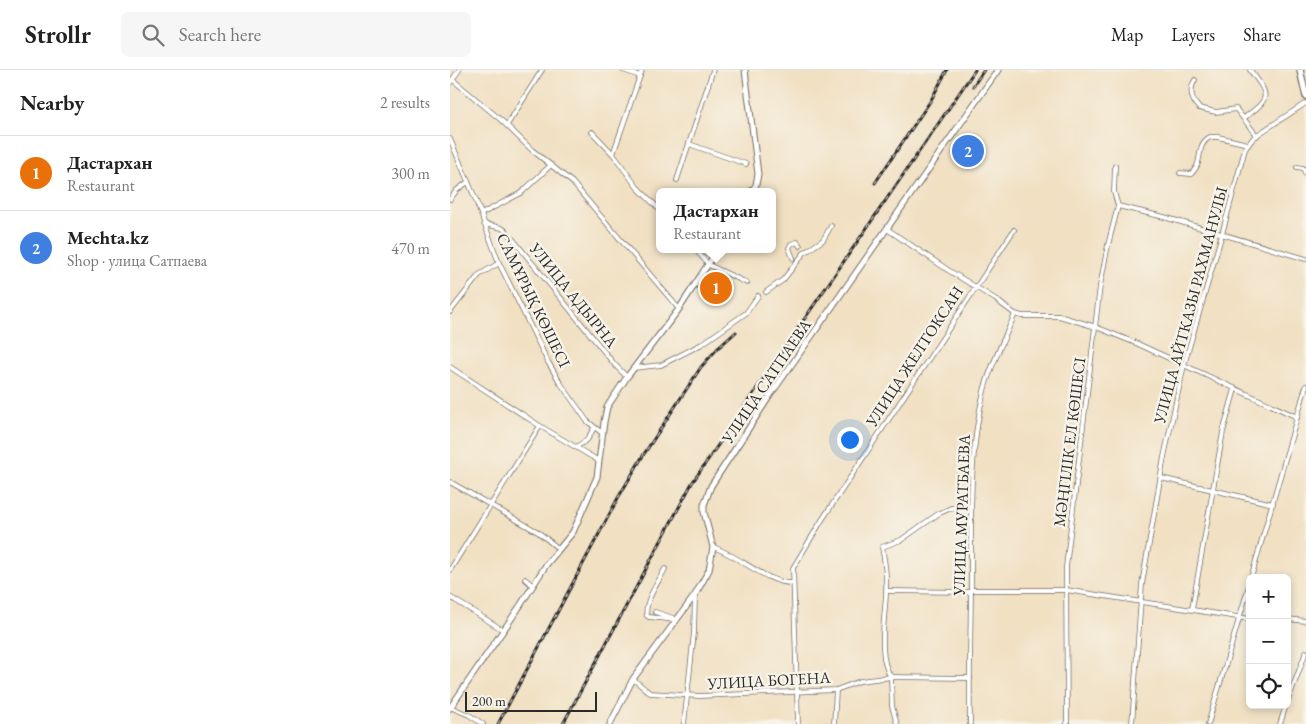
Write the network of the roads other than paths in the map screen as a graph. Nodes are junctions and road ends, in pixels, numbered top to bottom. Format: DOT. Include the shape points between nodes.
graph roads {
  1 [pos="459,70"];
  2 [pos="542,70"];
  3 [pos="623,70"];
  4 [pos="642,70"];
  5 [pos="713,70"];
  6 [pos="745,70"];
  7 [pos="998,70"];
  8 [pos="1250,70"];
  9 [pos="1300,70"];
  10 [pos="640,76"];
  11 [pos="1195,80"];
  12 [pos="451,81"];
  13 [pos="1306,96"];
  14 [pos="1306,103"];
  15 [pos="1244,118"];
  16 [pos="507,126"];
  17 [pos="592,132"];
  18 [pos="1257,136"];
  19 [pos="450,139"];
  20 [pos="689,144"];
  21 [pos="1248,144"];
  22 [pos="613,154"];
  23 [pos="746,164"];
  24 [pos="551,165"];
  25 [pos="1115,166"];
  26 [pos="1298,167"];
  27 [pos="1180,173"];
  28 [pos="1306,176"];
  29 [pos="676,180"];
  30 [pos="468,182"];
  31 [pos="754,188"];
  32 [pos="450,199"];
  33 [pos="656,206"];
  34 [pos="1118,206"];
  35 [pos="481,214"];
  36 [pos="484,224"];
  37 [pos="831,226"];
  38 [pos="887,229"];
  39 [pos="1014,230"];
  40 [pos="1222,234"];
  41 [pos="800,246"];
  42 [pos="698,253"];
  43 [pos="716,253"];
  44 [pos="793,258"];
  45 [pos="1306,259"];
  46 [pos="499,263"];
  47 [pos="709,265"];
  48 [pos="747,284"];
  49 [pos="975,286"];
  50 [pos="766,292"];
  51 [pos="758,296"];
  52 [pos="679,310"];
  53 [pos="450,312"];
  54 [pos="1015,314"];
  55 [pos="1096,327"];
  56 [pos="1184,365"];
  57 [pos="450,367"];
  58 [pos="634,368"];
  59 [pos="627,377"];
  60 [pos="1306,386"];
  61 [pos="1235,388"];
  62 [pos="1297,417"];
  63 [pos="540,426"];
  64 [pos="594,428"];
  65 [pos="602,433"];
  66 [pos="576,448"];
  67 [pos="599,461"];
  68 [pos="1161,478"];
  69 [pos="450,482"];
  70 [pos="1213,490"];
  71 [pos="1273,504"];
  72 [pos="490,505"];
  73 [pos="971,506"];
  74 [pos="713,547"];
  75 [pos="559,549"];
  76 [pos="665,569"];
  77 [pos="450,570"];
  78 [pos="1252,574"];
  79 [pos="525,579"];
  80 [pos="792,583"];
  81 [pos="532,585"];
  82 [pos="1066,590"];
  83 [pos="887,591"];
  84 [pos="971,591"];
  85 [pos="695,595"];
  86 [pos="1246,595"];
  87 [pos="450,597"];
  88 [pos="1140,602"];
  89 [pos="645,608"];
  90 [pos="1192,609"];
  91 [pos="656,612"];
  92 [pos="1239,617"];
  93 [pos="656,618"];
  94 [pos="1246,618"];
  95 [pos="1291,619"];
  96 [pos="677,620"];
  97 [pos="1306,621"];
  98 [pos="503,630"];
  99 [pos="1306,652"];
  100 [pos="891,677"];
  101 [pos="970,678"];
  102 [pos="632,679"];
  103 [pos="836,690"];
  104 [pos="797,691"];
  105 [pos="1291,693"];
  106 [pos="686,695"];
  107 [pos="450,708"];
  108 [pos="1285,709"];
  109 [pos="483,724"];
  110 [pos="610,724"];
  111 [pos="684,724"];
  112 [pos="798,724"];
  113 [pos="834,724"];
  114 [pos="896,724"];
  115 [pos="970,724"];
  116 [pos="1067,724"];
  117 [pos="1132,724"];
  118 [pos="1208,724"];
  119 [pos="1280,724"];
  1 -- 12 [label="street"];
  2 -- 16 [label="street"];
  3 -- 10 [label="street"];
  4 -- 10 [label="street"];
  5 -- 20 [label="street"];
  6 -- 31 [label="street" via="758,174"];
  7 -- 38 [label="street, УЛИЦА САТПАЕВА"];
  8 -- 15 [label="street" via="1263,87 1265,96 1260,106"];
  9 -- 13 [label="main road"];
  10 -- 22 [label="street"];
  11 -- 15 [label="street" via="1192,94 1199,108 1216,112 1236,109"];
  12 -- 16 [label="street"];
  14 -- 18 [label="street, УЛИЦА АЙТКАЗЫ РАХМАНУЛЫ"];
  15 -- 18 [label="street"];
  16 -- 24 [label="street"];
  17 -- 22 [label="street"];
  18 -- 21 [label="street, УЛИЦА АЙТКАЗЫ РАХМАНУЛЫ"];
  19 -- 30 [label="street, САМҰРЫҚ КӨШЕСІ"];
  20 -- 23 [label="street"];
  20 -- 29 [label="street"];
  21 -- 27 [label="street" via="1210,137 1202,144 1193,172"];
  21 -- 40 [label="street, УЛИЦА АЙТКАЗЫ РАХМАНУЛЫ"];
  22 -- 33 [label="street" via="637,187"];
  24 -- 35 [label="street" via="521,192"];
  24 -- 52 [label="street" via="572,182"];
  25 -- 34 [label="street, МӘҢГІЛІК ЕЛ КӨШЕСІ" via="1114,192"];
  26 -- 28 [label="street" via="1303,168"];
  30 -- 32 [label="street"];
  30 -- 35 [label="street, САМҰРЫҚ КӨШЕСІ"];
  34 -- 40 [label="street"];
  34 -- 55 [label="street, МӘҢГІЛІК ЕЛ КӨШЕСІ" via="1105,262"];
  35 -- 36 [label="street, САМҰРЫҚ КӨШЕСІ"];
  36 -- 46 [label="street, САМҰРЫҚ КӨШЕСІ"];
  36 -- 59 [label="street, УЛИЦА АДЫРНА" via="502,228"];
  37 -- 50 [label="street" via="823,240 804,253 783,280"];
  38 -- 49 [label="street"];
  38 -- 74 [label="street, УЛИЦА САТПАЕВА" via="711,486 704,512"];
  39 -- 49 [label="street, УЛИЦА ЖЕЛТОКСАН"];
  40 -- 45 [label="street"];
  40 -- 56 [label="street, УЛИЦА АЙТКАЗЫ РАХМАНУЛЫ"];
  41 -- 44 [label="street" via="797,242 791,244 789,248"];
  42 -- 47 [label="street"];
  43 -- 47 [label="street"];
  46 -- 53 [label="street" via="479,275"];
  46 -- 64 [label="street, САМҰРЫҚ КӨШЕСІ" via="561,384"];
  47 -- 48 [label="street"];
  47 -- 52 [label="street"];
  49 -- 54 [label="street"];
  49 -- 80 [label="street, УЛИЦА ЖЕЛТОКСАН" via="822,520 793,568"];
  51 -- 58 [label="street" via="746,313 702,344 661,366"];
  52 -- 58 [label="street"];
  54 -- 55 [label="street" via="1059,316"];
  54 -- 73 [label="street, УЛИЦА МУРАТБАЕВА" via="984,388"];
  55 -- 56 [label="street"];
  55 -- 82 [label="street, МӘҢГІЛІК ЕЛ КӨШЕСІ" via="1069,540"];
  56 -- 61 [label="street"];
  56 -- 68 [label="street, УЛИЦА АЙТКАЗЫ РАХМАНУЛЫ"];
  57 -- 63 [label="street"];
  58 -- 59 [label="street"];
  59 -- 65 [label="street" via="607,407"];
  60 -- 62 [label="street"];
  61 -- 62 [label="street"];
  61 -- 70 [label="street"];
  62 -- 71 [label="street"];
  63 -- 66 [label="street"];
  63 -- 72 [label="street"];
  64 -- 65 [label="street, САМҰРЫҚ КӨШЕСІ"];
  64 -- 66 [label="street" via="587,440"];
  65 -- 67 [label="street"];
  66 -- 67 [label="street"];
  67 -- 75 [label="street" via="597,477 573,532"];
  68 -- 70 [label="street"];
  68 -- 88 [label="street, УЛИЦА АЙТКАЗЫ РАХМАНУЛЫ"];
  69 -- 72 [label="street"];
  70 -- 71 [label="street"];
  70 -- 90 [label="street"];
  71 -- 78 [label="street"];
  72 -- 75 [label="street" via="538,532"];
  72 -- 77 [label="street"];
  73 -- 83 [label="street" via="951,508 901,540 882,547"];
  73 -- 84 [label="street, УЛИЦА МУРАТБАЕВА"];
  74 -- 80 [label="street" via="777,581"];
  74 -- 85 [label="street, УЛИЦА САТПАЕВА" via="709,570"];
  75 -- 81 [label="street"];
  76 -- 89 [label="street"];
  79 -- 81 [label="street"];
  80 -- 104 [label="street, УЛИЦА ЖЕЛТОКСАН"];
  81 -- 98 [label="street"];
  82 -- 84 [label="street"];
  82 -- 88 [label="street"];
  82 -- 116 [label="street, МӘҢГІЛІК ЕЛ КӨШЕСІ"];
  83 -- 84 [label="street"];
  83 -- 100 [label="street" via="884,654"];
  84 -- 101 [label="street, УЛИЦА МУРАТБАЕВА"];
  85 -- 96 [label="street, УЛИЦА САТПАЕВА"];
  85 -- 106 [label="street"];
  86 -- 92 [label="street"];
  87 -- 98 [label="street"];
  88 -- 90 [label="street"];
  88 -- 117 [label="street, УЛИЦА АЙТКАЗЫ РАХМАНУЛЫ"];
  89 -- 91 [label="street"];
  89 -- 93 [label="street" via="647,616"];
  90 -- 92 [label="street"];
  91 -- 93 [label="street"];
  91 -- 96 [label="street"];
  92 -- 94 [label="street"];
  92 -- 118 [label="street"];
  93 -- 96 [label="street"];
  95 -- 97 [label="street"];
  96 -- 102 [label="street, УЛИЦА САТПАЕВА"];
  98 -- 107 [label="street"];
  99 -- 105 [label="street"];
  100 -- 101 [label="street, УЛИЦА БОГЕНА"];
  100 -- 103 [label="street, УЛИЦА БОГЕНА" via="860,681"];
  100 -- 114 [label="street"];
  101 -- 115 [label="street, УЛИЦА МУРАТБАЕВА"];
  102 -- 106 [label="street, УЛИЦА БОГЕНА" via="650,693"];
  102 -- 110 [label="street, УЛИЦА САТПАЕВА"];
  103 -- 104 [label="street, УЛИЦА БОГЕНА"];
  103 -- 113 [label="street"];
  104 -- 106 [label="street, УЛИЦА БОГЕНА"];
  104 -- 112 [label="street, УЛИЦА ЖЕЛТОКСАН"];
  106 -- 111 [label="street"];
  107 -- 109 [label="street"];
  108 -- 119 [label="street"];
}
